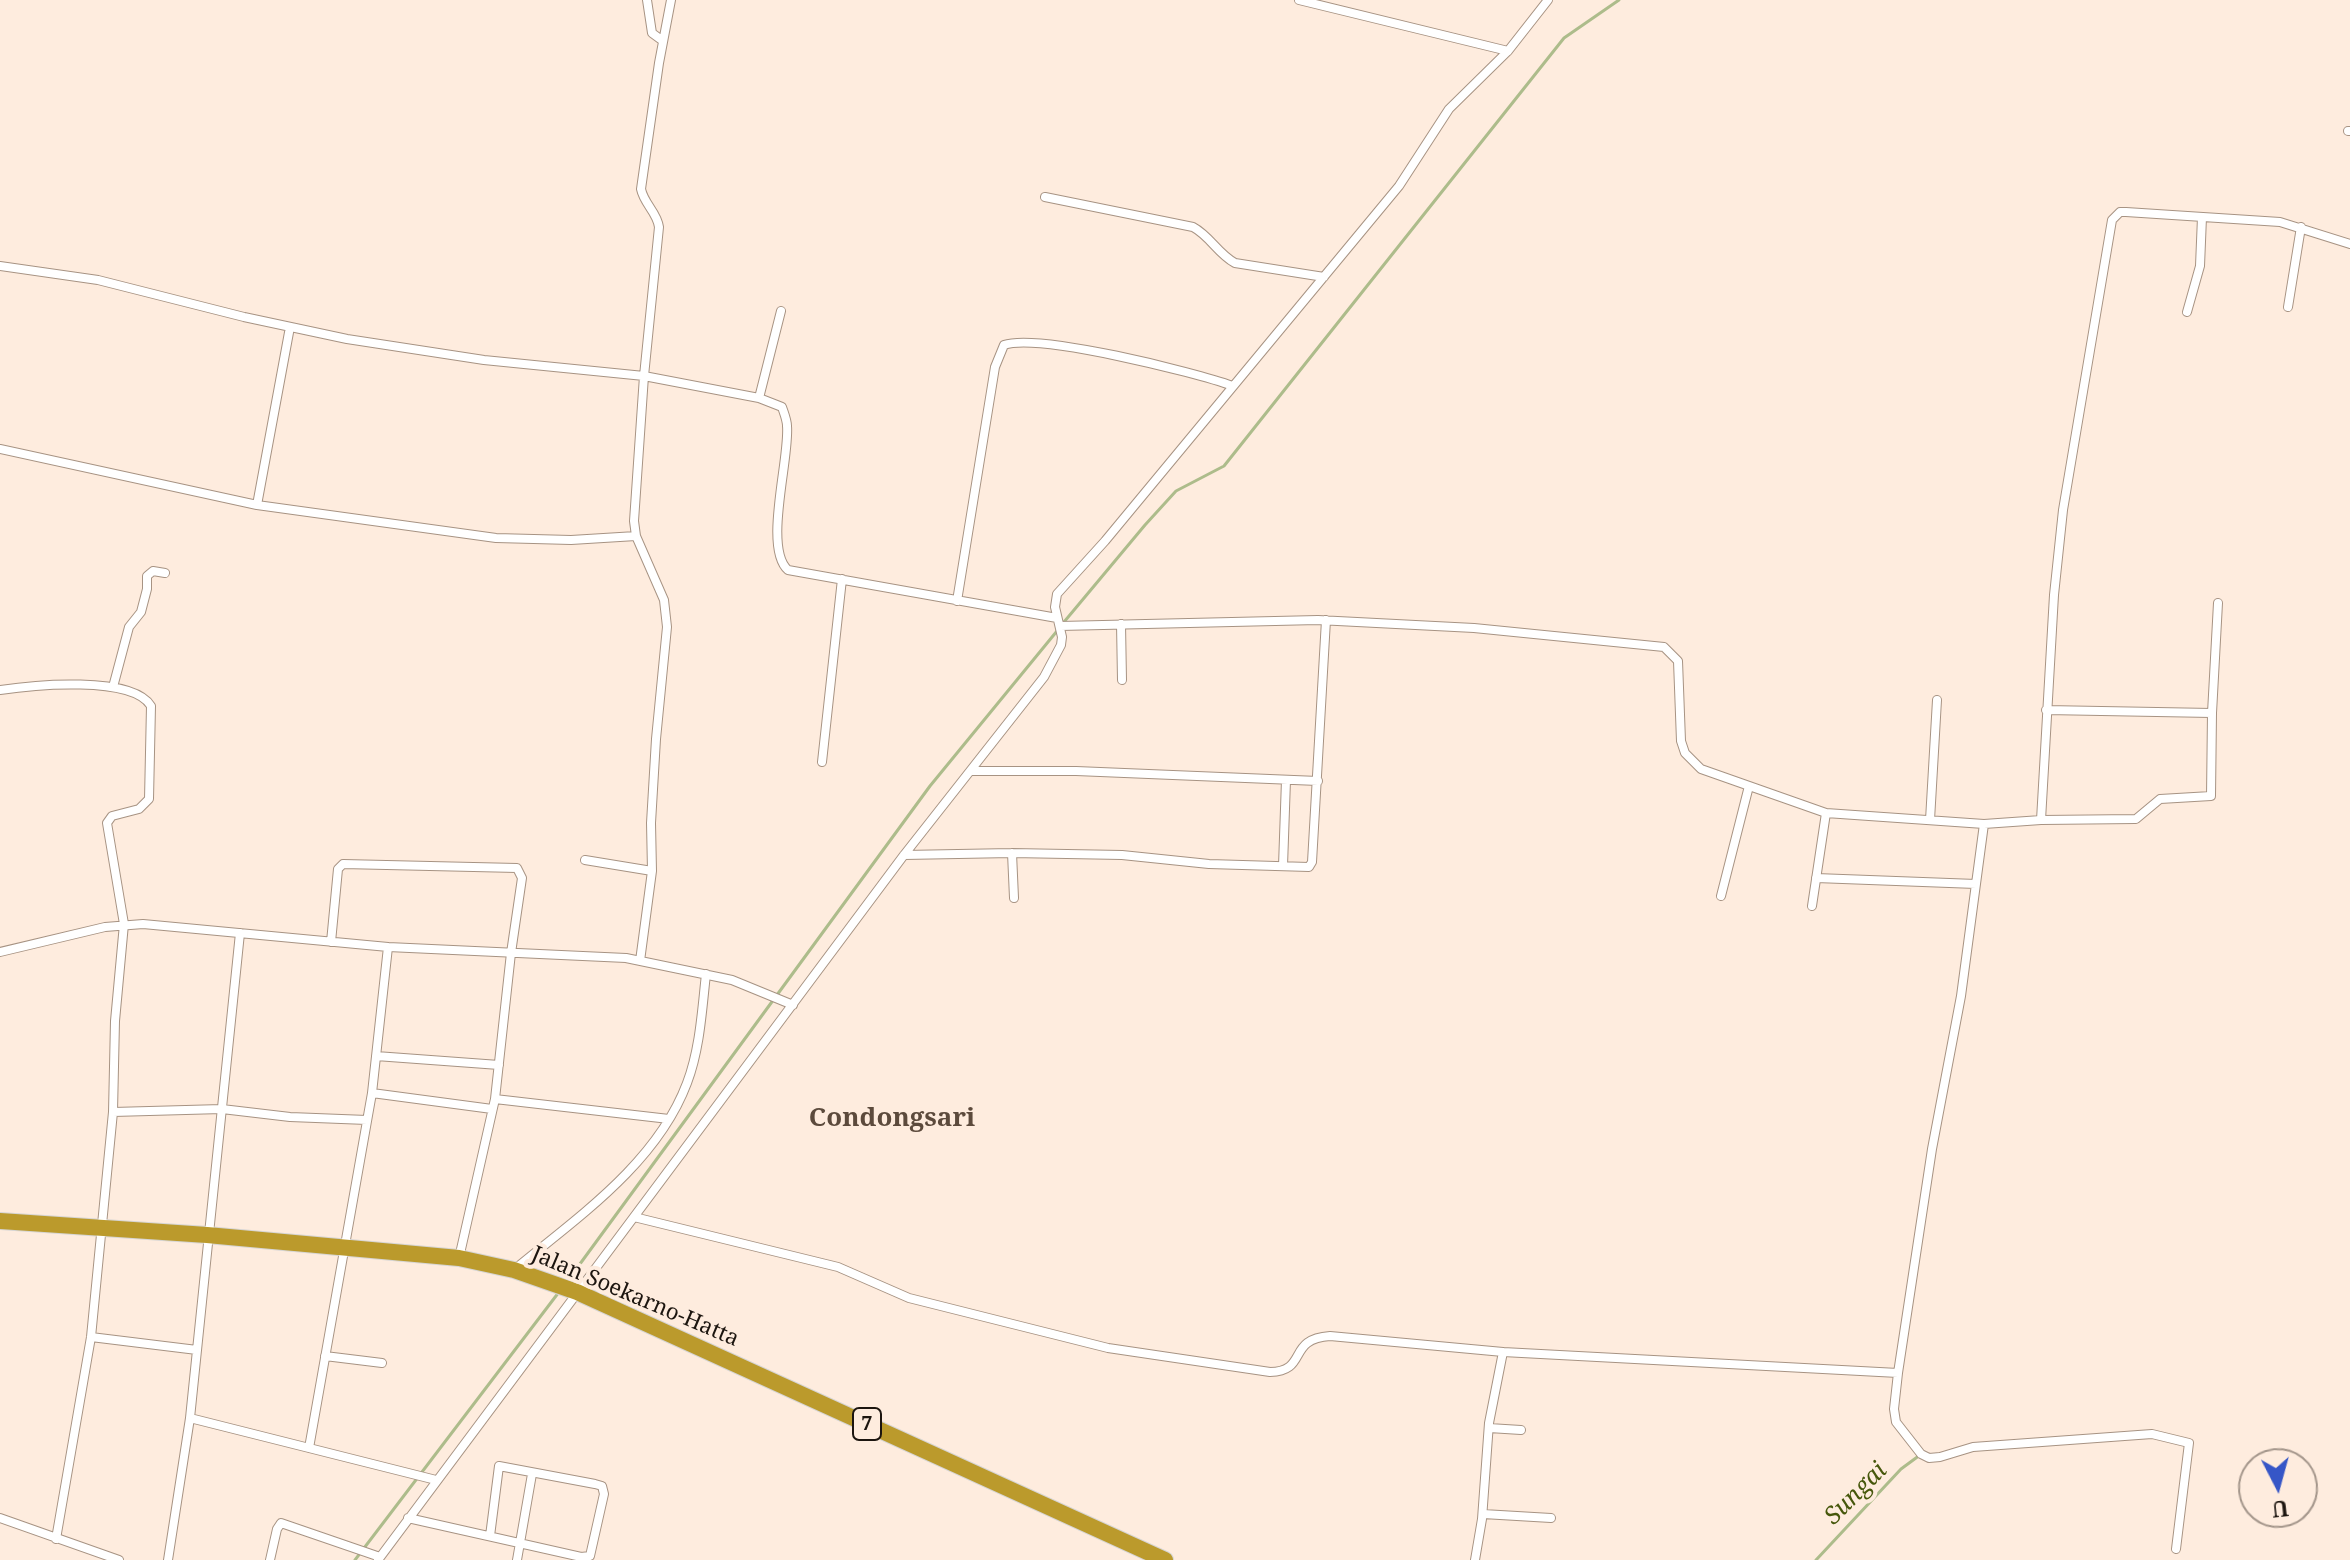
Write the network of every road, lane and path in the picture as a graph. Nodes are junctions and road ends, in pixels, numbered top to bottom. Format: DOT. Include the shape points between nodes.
graph roads {
  1 [pos="647,0"];
  2 [pos="671,0"];
  3 [pos="1299,0"];
  4 [pos="1548,0"];
  5 [pos="663,41"];
  6 [pos="1508,51"];
  7 [pos="1045,197"];
  8 [pos="2202,217"];
  9 [pos="2301,227"];
  10 [pos="2350,244"];
  11 [pos="0,266"];
  12 [pos="1324,277"];
  13 [pos="2288,307"];
  14 [pos="781,311"];
  15 [pos="2187,312"];
  16 [pos="290,327"];
  17 [pos="644,376"];
  18 [pos="1233,386"];
  19 [pos="759,398"];
  20 [pos="0,449"];
  21 [pos="257,505"];
  22 [pos="636,536"];
  23 [pos="165,573"];
  24 [pos="842,579"];
  25 [pos="957,601"];
  26 [pos="2218,603"];
  27 [pos="1326,620"];
  28 [pos="1059,622"];
  29 [pos="1121,624"];
  30 [pos="1122,680"];
  31 [pos="113,687"];
  32 [pos="0,690"];
  33 [pos="1937,700"];
  34 [pos="2046,710"];
  35 [pos="2212,713"];
  36 [pos="822,762"];
  37 [pos="971,771"];
  38 [pos="1286,780"];
  39 [pos="1318,781"];
  40 [pos="1749,786"];
  41 [pos="1826,813"];
  42 [pos="1930,820"];
  43 [pos="2041,820"];
  44 [pos="1984,824"];
  45 [pos="1012,853"];
  46 [pos="904,855"];
  47 [pos="585,860"];
  48 [pos="1283,866"];
  49 [pos="652,871"];
  50 [pos="1816,878"];
  51 [pos="1976,884"];
  52 [pos="1721,896"];
  53 [pos="1014,898"];
  54 [pos="1812,906"];
  55 [pos="124,924"];
  56 [pos="240,933"];
  57 [pos="331,942"];
  58 [pos="388,947"];
  59 [pos="0,952"];
  60 [pos="511,953"];
  61 [pos="640,961"];
  62 [pos="706,974"];
  63 [pos="793,1005"];
  64 [pos="376,1056"];
  65 [pos="499,1065"];
  66 [pos="372,1093"];
  67 [pos="495,1099"];
  68 [pos="222,1109"];
  69 [pos="492,1109"];
  70 [pos="113,1112"];
  71 [pos="669,1119"];
  72 [pos="367,1120"];
  73 [pos="634,1217"];
  74 [pos="0,1221"];
  75 [pos="102,1227"];
  76 [pos="207,1235"];
  77 [pos="345,1247"];
  78 [pos="459,1258"];
  79 [pos="514,1270"];
  80 [pos="568,1288"];
  81 [pos="91,1337"];
  82 [pos="197,1350"];
  83 [pos="1503,1352"];
  84 [pos="325,1356"];
  85 [pos="382,1363"];
  86 [pos="1898,1373"];
  87 [pos="190,1418"];
  88 [pos="1489,1428"];
  89 [pos="1521,1430"];
  90 [pos="309,1448"];
  91 [pos="532,1474"];
  92 [pos="436,1480"];
  93 [pos="1483,1514"];
  94 [pos="0,1518"];
  95 [pos="408,1518"];
  96 [pos="1551,1518"];
  97 [pos="490,1536"];
  98 [pos="56,1539"];
  99 [pos="520,1542"];
  100 [pos="2176,1549"];
  101 [pos="379,1558"];
  102 [pos="580,1558"];
  103 [pos="119,1560"];
  104 [pos="168,1560"];
  105 [pos="270,1560"];
  106 [pos="517,1560"];
  107 [pos="1165,1560"];
  108 [pos="1475,1560"];
  1 -- 5 [label="street" via="652,33"];
  2 -- 5 [label="street"];
  3 -- 6 [label="street"];
  4 -- 6 [label="street"];
  5 -- 17 [label="street" via="641,189 659,227"];
  6 -- 12 [label="street" via="1449,109 1399,186"];
  7 -- 12 [label="street" via="1193,227 1235,263"];
  8 -- 9 [label="street"];
  8 -- 15 [label="street" via="2200,266"];
  8 -- 34 [label="street" via="2126,212 2110,223 2063,510"];
  9 -- 10 [label="street"];
  9 -- 13 [label="street"];
  11 -- 16 [label="street" via="98,280"];
  12 -- 18 [label="street"];
  14 -- 19 [label="street"];
  16 -- 17 [label="street" via="438,354"];
  16 -- 21 [label="street"];
  17 -- 19 [label="street"];
  17 -- 22 [label="street"];
  18 -- 25 [label="street" via="1173,368 1056,346 1004,345 995,367"];
  18 -- 28 [label="street" via="1057,594"];
  19 -- 24 [label="street" via="782,407 787,425 778,519 782,564 788,570"];
  20 -- 21 [label="street"];
  21 -- 22 [label="street" via="496,538"];
  22 -- 49 [label="street" via="664,600 667,627 656,739"];
  23 -- 31 [label="street" via="148,573 141,612 129,627"];
  24 -- 25 [label="street"];
  24 -- 36 [label="street"];
  25 -- 28 [label="street"];
  26 -- 35 [label="street"];
  27 -- 29 [label="street"];
  27 -- 39 [label="street"];
  27 -- 40 [label="street" via="1664,647 1678,661 1685,753 1701,769"];
  28 -- 29 [label="street"];
  28 -- 37 [label="street" via="1061,645 1044,677"];
  29 -- 30 [label="street"];
  31 -- 32 [label="street" via="66,684"];
  31 -- 55 [label="street" via="142,696 151,706 149,799 107,823"];
  33 -- 42 [label="street"];
  34 -- 35 [label="street"];
  34 -- 43 [label="street"];
  35 -- 43 [label="street" via="2211,796 2160,799 2136,819"];
  37 -- 38 [label="street"];
  37 -- 46 [label="street"];
  38 -- 39 [label="street"];
  38 -- 48 [label="street"];
  39 -- 48 [label="street" via="1311,865"];
  40 -- 41 [label="street"];
  40 -- 52 [label="street"];
  41 -- 42 [label="street"];
  41 -- 50 [label="street"];
  42 -- 44 [label="street"];
  43 -- 44 [label="street"];
  44 -- 51 [label="street"];
  45 -- 46 [label="street"];
  45 -- 48 [label="street"];
  45 -- 53 [label="street"];
  46 -- 63 [label="street"];
  47 -- 49 [label="street"];
  49 -- 61 [label="street"];
  50 -- 51 [label="street"];
  50 -- 54 [label="street"];
  51 -- 86 [label="street"];
  55 -- 56 [label="street"];
  55 -- 59 [label="street"];
  55 -- 70 [label="street"];
  56 -- 57 [label="street"];
  56 -- 68 [label="street"];
  57 -- 58 [label="street"];
  57 -- 60 [label="street" via="338,869 343,864 517,868 522,878"];
  58 -- 60 [label="street"];
  58 -- 64 [label="street"];
  60 -- 61 [label="street"];
  60 -- 65 [label="street"];
  61 -- 62 [label="street"];
  62 -- 63 [label="street"];
  62 -- 71 [label="street" via="688,1080"];
  63 -- 73 [label="street"];
  64 -- 65 [label="street"];
  64 -- 66 [label="street"];
  65 -- 67 [label="street"];
  66 -- 69 [label="street"];
  66 -- 72 [label="street"];
  67 -- 69 [label="street"];
  67 -- 71 [label="street"];
  68 -- 70 [label="street"];
  68 -- 72 [label="street"];
  68 -- 76 [label="street"];
  69 -- 78 [label="street"];
  70 -- 75 [label="street"];
  71 -- 79 [label="street" via="615,1185"];
  72 -- 77 [label="street"];
  73 -- 80 [label="street"];
  73 -- 83 [label="street" via="838,1267 909,1298 1108,1348 1270,1372 1290,1368 1315,1337"];
  74 -- 75 [label="highway, Jalan Soekarno-Hatta / 7"];
  75 -- 76 [label="highway, Jalan Soekarno-Hatta / 7"];
  75 -- 81 [label="street"];
  76 -- 77 [label="highway, Jalan Soekarno-Hatta / 7"];
  76 -- 82 [label="street"];
  77 -- 78 [label="highway, Jalan Soekarno-Hatta / 7"];
  77 -- 84 [label="street"];
  78 -- 79 [label="highway, Jalan Soekarno-Hatta / 7"];
  79 -- 80 [label="highway, Jalan Soekarno-Hatta / 7"];
  80 -- 92 [label="street"];
  80 -- 107 [label="highway, Jalan Soekarno-Hatta / 7"];
  81 -- 82 [label="street"];
  81 -- 98 [label="street"];
  82 -- 87 [label="street"];
  83 -- 86 [label="street"];
  83 -- 88 [label="street"];
  84 -- 85 [label="street"];
  84 -- 90 [label="street"];
  86 -- 100 [label="street" via="1896,1422 1929,1458 1973,1447 2152,1434 2189,1443"];
  87 -- 90 [label="street"];
  87 -- 104 [label="street"];
  88 -- 89 [label="street"];
  88 -- 93 [label="street"];
  90 -- 92 [label="street"];
  91 -- 97 [label="street" via="497,1468"];
  91 -- 99 [label="street"];
  91 -- 102 [label="street" via="603,1489 590,1556"];
  92 -- 95 [label="street"];
  93 -- 96 [label="street"];
  93 -- 108 [label="street"];
  94 -- 98 [label="street"];
  95 -- 97 [label="street"];
  95 -- 101 [label="street"];
  97 -- 99 [label="street"];
  98 -- 103 [label="street"];
  99 -- 102 [label="street"];
  99 -- 106 [label="street"];
  101 -- 105 [label="street" via="281,1523"];
}
